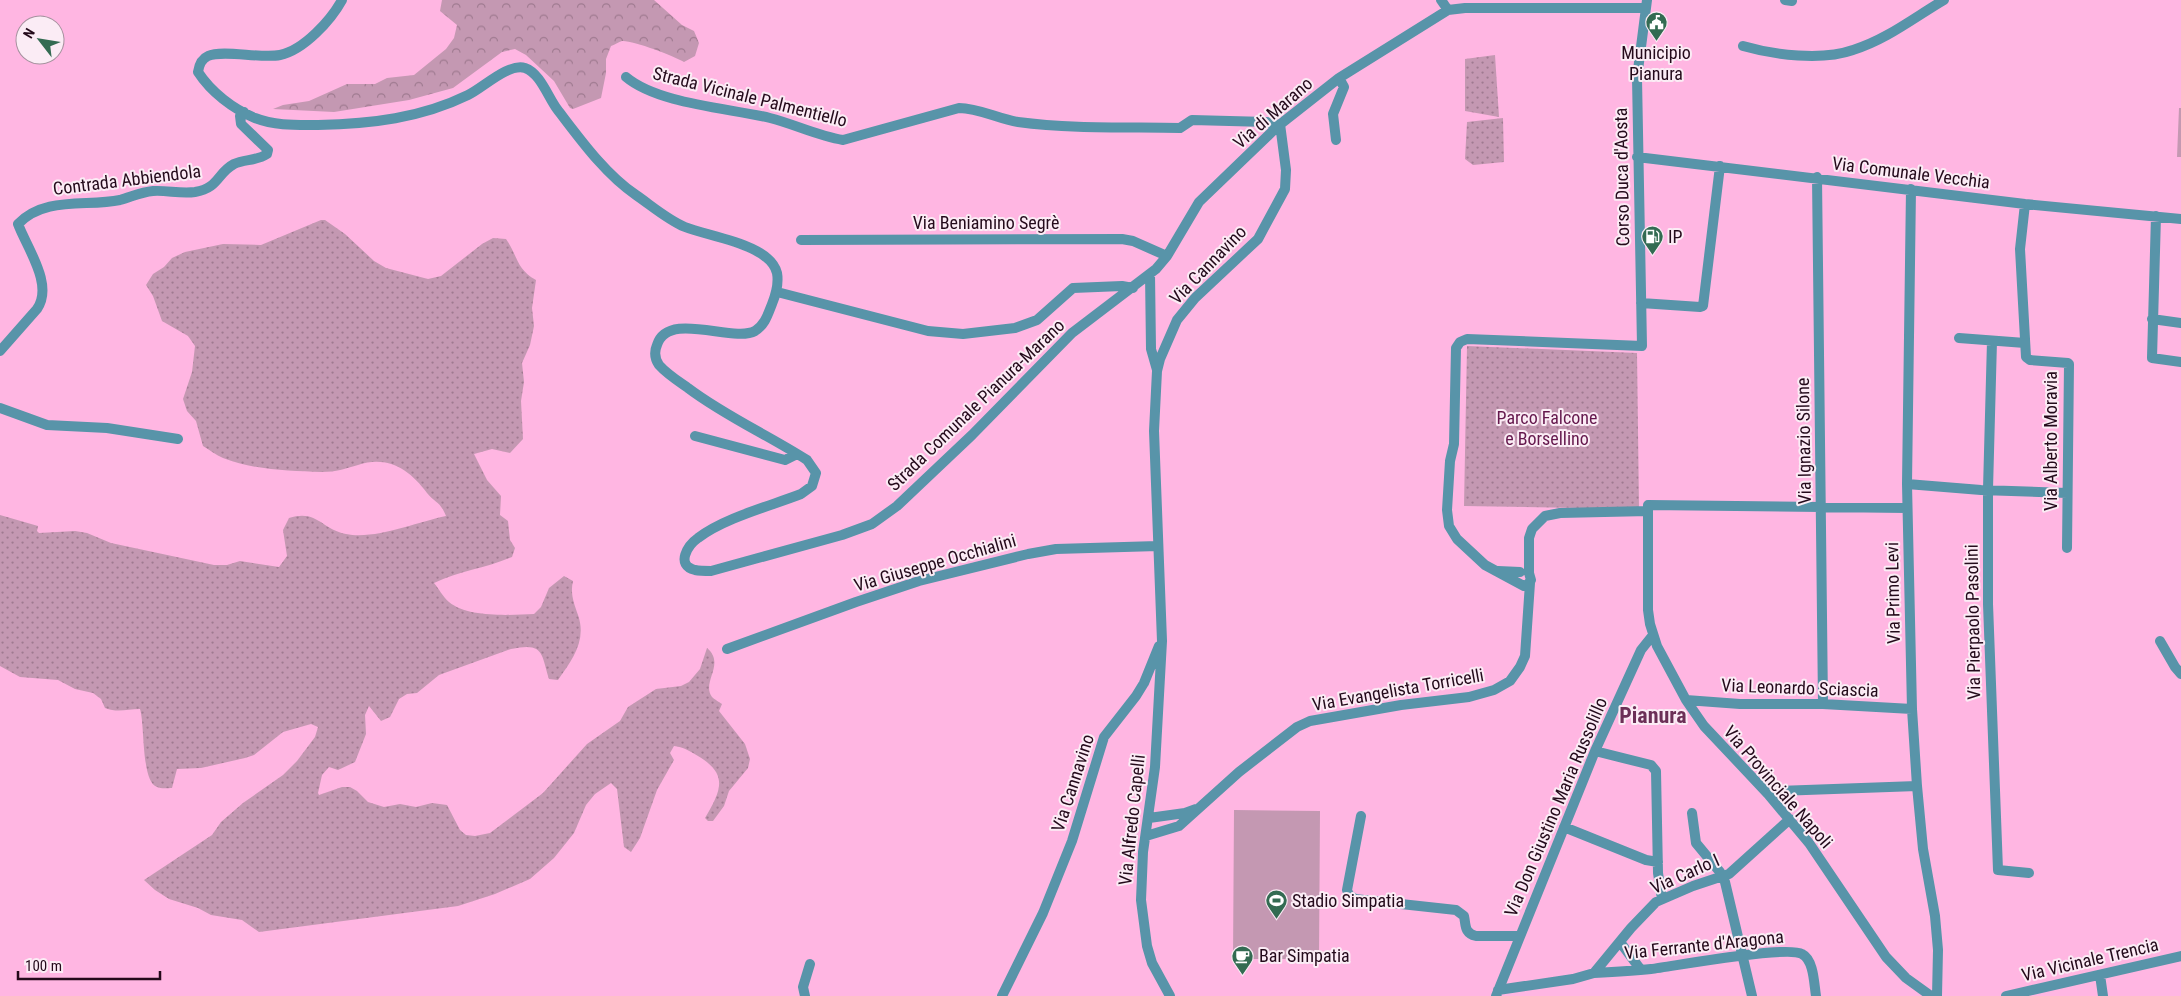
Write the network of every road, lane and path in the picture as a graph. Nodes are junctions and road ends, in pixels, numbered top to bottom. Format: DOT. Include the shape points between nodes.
graph roads {
  1 [pos="342,0"];
  2 [pos="1441,0"];
  3 [pos="1944,0"];
  4 [pos="1646,4"];
  5 [pos="1448,10"];
  6 [pos="1743,46"];
  7 [pos="626,77"];
  8 [pos="1339,78"];
  9 [pos="244,112"];
  10 [pos="1279,125"];
  11 [pos="1336,140"];
  12 [pos="1637,157"];
  13 [pos="1720,166"];
  14 [pos="1817,177"];
  15 [pos="1911,188"];
  16 [pos="2025,204"];
  17 [pos="2156,216"];
  18 [pos="2181,219"];
  19 [pos="801,240"];
  20 [pos="1167,256"];
  21 [pos="1150,274"];
  22 [pos="1133,288"];
  23 [pos="781,293"];
  24 [pos="1641,303"];
  25 [pos="2152,319"];
  26 [pos="2181,323"];
  27 [pos="1959,338"];
  28 [pos="1992,341"];
  29 [pos="2025,343"];
  30 [pos="0,351"];
  31 [pos="2181,362"];
  32 [pos="1157,371"];
  33 [pos="0,408"];
  34 [pos="695,436"];
  35 [pos="178,439"];
  36 [pos="797,454"];
  37 [pos="1907,484"];
  38 [pos="1988,489"];
  39 [pos="2067,493"];
  40 [pos="1821,507"];
  41 [pos="1648,508"];
  42 [pos="1908,508"];
  43 [pos="1158,546"];
  44 [pos="2066,548"];
  45 [pos="1525,581"];
  46 [pos="1653,635"];
  47 [pos="1162,641"];
  48 [pos="2160,641"];
  49 [pos="727,649"];
  50 [pos="2181,674"];
  51 [pos="1686,700"];
  52 [pos="1823,704"];
  53 [pos="1912,709"];
  54 [pos="1595,751"];
  55 [pos="1917,786"];
  56 [pos="1768,794"];
  57 [pos="1197,809"];
  58 [pos="1692,813"];
  59 [pos="1361,816"];
  60 [pos="1149,818"];
  61 [pos="1790,819"];
  62 [pos="1564,827"];
  63 [pos="1146,836"];
  64 [pos="1658,862"];
  65 [pos="2029,873"];
  66 [pos="1722,876"];
  67 [pos="1662,899"];
  68 [pos="1520,936"];
  69 [pos="1620,942"];
  70 [pos="1742,955"];
  71 [pos="2181,956"];
  72 [pos="810,964"];
  73 [pos="1641,970"];
  74 [pos="1594,973"];
  75 [pos="2100,975"];
  76 [pos="1497,993"];
  77 [pos="805,996"];
  78 [pos="1002,996"];
  79 [pos="1170,996"];
  80 [pos="1752,996"];
  81 [pos="1816,996"];
  82 [pos="1931,996"];
  83 [pos="1937,996"];
  84 [pos="2006,996"];
  85 [pos="2103,996"];
  1 -- 9 [label="street, Strada Comunale Pianura-Marano" via="323,26 294,50 280,55 208,56 200,62 198,72 204,81"];
  2 -- 5 [label="street"];
  3 -- 6 [label="street" via="1888,34 1846,53 1780,53"];
  4 -- 5 [label="street" via="1579,9"];
  4 -- 12 [label="street, Corso Duca d'Aosta" via="1637,78"];
  5 -- 8 [label="street, Via di Marano"];
  7 -- 10 [label="street, Strada Vicinale Palmentiello" via="663,96 771,118 843,140 958,108 974,109 1015,121 1060,126 1180,128 1192,120"];
  8 -- 10 [label="street, Via di Marano"];
  8 -- 11 [label="street" via="1344,87 1333,116"];
  9 -- 30 [label="street, Contrada Abbiendola" via="240,116 241,124 268,150 262,158 232,165 208,188 178,193 155,190 105,202 47,206 23,218 18,224 40,274 43,301"];
  9 -- 36 [label="street, Strada Comunale Pianura-Marano" via="283,124 362,124 438,108 471,94 515,68 533,73 582,142 631,192 683,226 755,250 773,264 777,271 777,292 765,321 754,332 694,328 669,331 659,338 655,351 658,363 703,400"];
  10 -- 20 [label="street, Via di Marano" via="1199,202"];
  10 -- 32 [label="street, Via Cannavino" via="1286,170 1284,188 1258,239 1195,298 1177,320"];
  12 -- 13 [label="street, Via Comunale Vecchia"];
  12 -- 24 [label="street, Corso Duca d'Aosta"];
  13 -- 14 [label="street, Via Comunale Vecchia"];
  13 -- 24 [label="street" via="1703,306"];
  14 -- 15 [label="street, Via Comunale Vecchia"];
  14 -- 40 [label="street, Via Ignazio Silone"];
  15 -- 16 [label="street, Via Comunale Vecchia"];
  15 -- 37 [label="street, Via Primo Levi"];
  16 -- 17 [label="street, Via Comunale Vecchia"];
  16 -- 29 [label="street, Via Alberto Moravia" via="2020,249"];
  17 -- 18 [label="street, Via Comunale Vecchia"];
  17 -- 25 [label="street"];
  19 -- 20 [label="street, Via Beniamino Segrè" via="1122,240 1133,241"];
  20 -- 21 [label="street, Via di Marano"];
  21 -- 22 [label="street, Strada Comunale Pianura-Marano"];
  21 -- 32 [label="street, Via Cannavino" via="1151,349"];
  22 -- 23 [label="street" via="1073,288 1037,320 1015,328 964,334 928,331"];
  22 -- 36 [label="street, Strada Comunale Pianura-Marano" via="1072,333 972,435 897,506 872,524 711,571 691,568 685,561 685,551 699,537 718,526 801,494 812,486 816,473 807,460"];
  24 -- 45 [label="street, Corso Duca d'Aosta" via="1642,346 1464,339 1456,348 1448,521 1456,538 1492,570"];
  25 -- 26 [label="street"];
  25 -- 31 [label="street" via="2152,359"];
  27 -- 28 [label="street"];
  28 -- 29 [label="street"];
  28 -- 38 [label="street, Via Pierpaolo Pasolini"];
  29 -- 39 [label="street, Via Alberto Moravia" via="2028,360 2069,364"];
  32 -- 43 [label="street, Via Cannavino" via="1154,431"];
  33 -- 35 [label="street" via="47,425 107,428"];
  34 -- 36 [label="street" via="786,460"];
  37 -- 38 [label="street"];
  37 -- 42 [label="street, Via Primo Levi"];
  38 -- 39 [label="street"];
  38 -- 65 [label="street, Via Pierpaolo Pasolini" via="1989,654 1998,870"];
  39 -- 44 [label="street, Via Alberto Moravia"];
  40 -- 41 [label="street"];
  40 -- 42 [label="street"];
  40 -- 52 [label="street, Via Ignazio Silone"];
  41 -- 45 [label="street, Via Evangelista Torricelli" via="1545,516 1538,521 1529,538"];
  41 -- 46 [label="street" via="1648,610"];
  42 -- 53 [label="street, Via Primo Levi"];
  43 -- 47 [label="street, Via Cannavino"];
  43 -- 49 [label="street, Via Giuseppe Occhialini" via="1056,549 1028,554 919,581"];
  45 -- 57 [label="street, Via Evangelista Torricelli" via="1525,656 1510,681 1494,690 1469,696 1310,721 1288,733"];
  46 -- 51 [label="street, Via Provinciale Napoli"];
  46 -- 54 [label="street, Via Don Giustino Maria Russolillo" via="1641,650"];
  47 -- 60 [label="street, Via Alfredo Capelli"];
  47 -- 78 [label="street, Via Cannavino" via="1144,682 1104,737 1072,840 1043,913"];
  48 -- 50 [label="street"];
  51 -- 52 [label="street, Via Leonardo Sciascia"];
  51 -- 56 [label="street, Via Provinciale Napoli" via="1715,739"];
  52 -- 53 [label="street, Via Leonardo Sciascia"];
  53 -- 55 [label="street, Via Primo Levi"];
  54 -- 62 [label="street, Via Don Giustino Maria Russolillo"];
  54 -- 64 [label="street" via="1651,765 1656,770"];
  55 -- 56 [label="street"];
  55 -- 83 [label="street, Via Primo Levi" via="1935,916"];
  56 -- 61 [label="street, Via Provinciale Napoli"];
  57 -- 60 [label="street, Via Evangelista Torricelli"];
  57 -- 63 [label="street, Via Evangelista Torricelli" via="1179,826"];
  58 -- 66 [label="street" via="1696,843"];
  59 -- 68 [label="street" via="1347,890 1351,897 1456,910 1464,916 1470,935"];
  60 -- 63 [label="street, Via Alfredo Capelli"];
  61 -- 66 [label="street, Via Carlo I" via="1731,872"];
  61 -- 82 [label="street, Via Provinciale Napoli" via="1886,957 1906,978"];
  62 -- 64 [label="street"];
  62 -- 68 [label="street, Via Don Giustino Maria Russolillo"];
  63 -- 79 [label="street, Via Alfredo Capelli" via="1141,879 1143,925 1152,964"];
  64 -- 67 [label="street"];
  66 -- 67 [label="street, Via Carlo I"];
  66 -- 70 [label="street"];
  67 -- 69 [label="street, Via Carlo I" via="1638,919"];
  68 -- 76 [label="street, Via Don Giustino Maria Russolillo"];
  69 -- 73 [label="street"];
  69 -- 74 [label="street, Via Carlo I"];
  70 -- 73 [label="street, Via Ferrante d'Aragona"];
  70 -- 80 [label="street"];
  70 -- 81 [label="street, Via Ferrante d'Aragona" via="1802,953 1810,963"];
  71 -- 75 [label="street, Via Vicinale Trencia"];
  72 -- 77 [label="street" via="803,987"];
  73 -- 74 [label="street, Via Ferrante d'Aragona"];
  74 -- 76 [label="street"];
  75 -- 84 [label="street, Via Vicinale Trencia"];
  75 -- 85 [label="street"];
}
